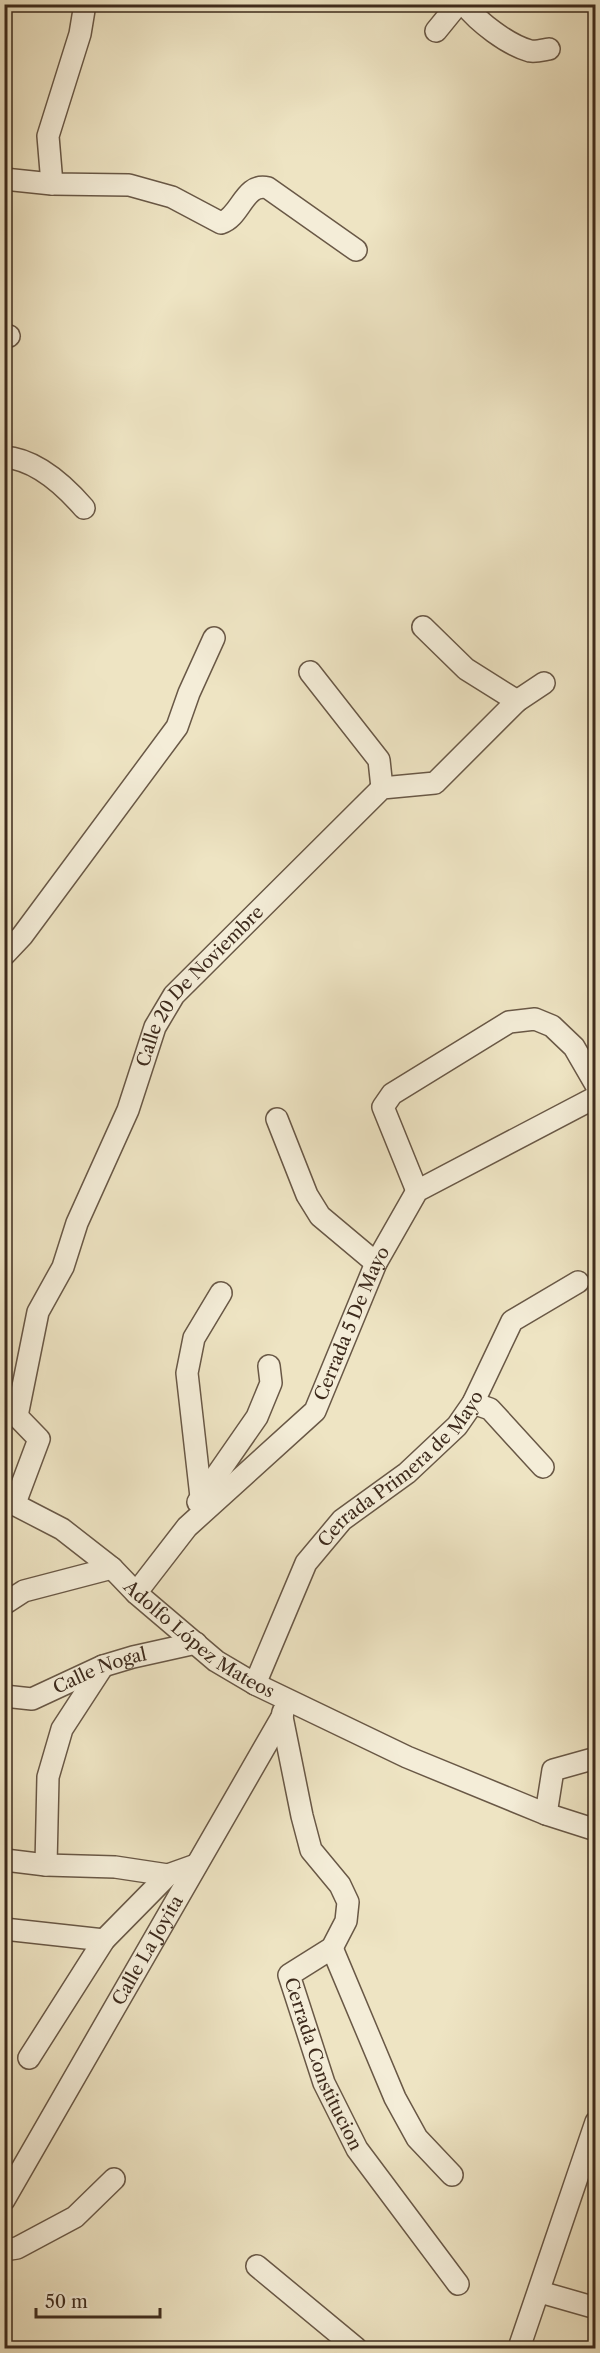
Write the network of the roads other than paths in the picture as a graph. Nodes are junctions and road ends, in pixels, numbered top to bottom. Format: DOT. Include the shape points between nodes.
graph roads {
  1 [pos="85,4"];
  2 [pos="458,4"];
  3 [pos="464,4"];
  4 [pos="436,31"];
  5 [pos="549,49"];
  6 [pos="4,179"];
  7 [pos="52,184"];
  8 [pos="356,250"];
  9 [pos="4,457"];
  10 [pos="84,508"];
  11 [pos="423,627"];
  12 [pos="214,638"];
  13 [pos="310,672"];
  14 [pos="544,683"];
  15 [pos="517,701"];
  16 [pos="382,788"];
  17 [pos="4,954"];
  18 [pos="596,1085"];
  19 [pos="596,1097"];
  20 [pos="277,1119"];
  21 [pos="417,1191"];
  22 [pos="376,1263"];
  23 [pos="578,1282"];
  24 [pos="221,1293"];
  25 [pos="269,1366"];
  26 [pos="473,1403"];
  27 [pos="11,1409"];
  28 [pos="543,1467"];
  29 [pos="201,1497"];
  30 [pos="10,1501"];
  31 [pos="187,1527"];
  32 [pos="112,1568"];
  33 [pos="136,1593"];
  34 [pos="4,1604"];
  35 [pos="196,1643"];
  36 [pos="103,1666"];
  37 [pos="255,1684"];
  38 [pos="4,1696"];
  39 [pos="284,1708"];
  40 [pos="596,1758"];
  41 [pos="546,1814"];
  42 [pos="596,1830"];
  43 [pos="4,1860"];
  44 [pos="46,1865"];
  45 [pos="196,1865"];
  46 [pos="168,1875"];
  47 [pos="4,1929"];
  48 [pos="104,1940"];
  49 [pos="332,1948"];
  50 [pos="29,2058"];
  51 [pos="596,2122"];
  52 [pos="452,2175"];
  53 [pos="114,2179"];
  54 [pos="4,2200"];
  55 [pos="4,2250"];
  56 [pos="257,2266"];
  57 [pos="458,2284"];
  58 [pos="540,2292"];
  59 [pos="596,2308"];
  60 [pos="356,2349"];
  61 [pos="519,2349"];
  1 -- 7 [label="street" via="80,34 48,136"];
  2 -- 4 [label="street"];
  3 -- 5 [label="street" via="476,19 519,47 532,51"];
  6 -- 7 [label="street"];
  7 -- 8 [label="street" via="129,185 172,197 221,223 228,221 253,189 260,186"];
  9 -- 10 [label="street" via="21,458 65,486"];
  11 -- 15 [label="street" via="466,669"];
  12 -- 17 [label="street" via="177,727 22,936"];
  13 -- 16 [label="street" via="379,760"];
  14 -- 15 [label="street"];
  15 -- 16 [label="street" via="435,783"];
  16 -- 27 [label="street, Calle 20 De Noviembre" via="174,995 155,1027 128,1110 77,1223 63,1267 38,1312"];
  18 -- 21 [label="street" via="573,1047 552,1026 535,1019 509,1022 392,1094 383,1107"];
  19 -- 21 [label="street"];
  20 -- 22 [label="street" via="307,1195 320,1216"];
  21 -- 22 [label="street, Cerrada 5 De Mayo"];
  22 -- 31 [label="street, Cerrada 5 De Mayo" via="315,1411"];
  23 -- 26 [label="street, Cerrada Primera de Mayo" via="512,1321"];
  24 -- 29 [label="street" via="194,1338 187,1373"];
  25 -- 29 [label="street" via="271,1383 257,1417"];
  26 -- 28 [label="street" via="490,1409"];
  26 -- 37 [label="street, Cerrada Primera de Mayo" via="457,1426 407,1473 342,1520 306,1563"];
  27 -- 30 [label="street, Calle 20 De Noviembre" via="39,1439"];
  29 -- 31 [label="street"];
  30 -- 32 [label="street, Adolfo López Mateos" via="62,1529"];
  31 -- 33 [label="street, Cerrada 5 De Mayo"];
  32 -- 33 [label="street, Adolfo López Mateos"];
  32 -- 34 [label="street" via="24,1591"];
  33 -- 35 [label="street, Adolfo López Mateos"];
  35 -- 36 [label="street, Calle Nogal"];
  35 -- 37 [label="street, Adolfo López Mateos" via="216,1661"];
  36 -- 38 [label="street, Calle Nogal" via="32,1699"];
  36 -- 44 [label="street" via="62,1729 48,1777"];
  37 -- 39 [label="street, Adolfo López Mateos"];
  39 -- 41 [label="street, Adolfo López Mateos"];
  39 -- 45 [label="street, Calle La Joyita"];
  39 -- 49 [label="street" via="311,1850 340,1885 348,1902 346,1921"];
  40 -- 41 [label="street" via="553,1770"];
  41 -- 42 [label="street, Adolfo López Mateos"];
  43 -- 44 [label="street"];
  44 -- 46 [label="street" via="115,1867"];
  45 -- 46 [label="street"];
  45 -- 54 [label="street, Calle La Joyita"];
  46 -- 48 [label="street"];
  47 -- 48 [label="street"];
  48 -- 50 [label="street"];
  49 -- 52 [label="street" via="395,2098 417,2138"];
  49 -- 57 [label="street, Cerrada Constitucion" via="289,1975 324,2083 357,2148"];
  51 -- 58 [label="street"];
  53 -- 55 [label="street" via="75,2217 17,2248"];
  56 -- 60 [label="street"];
  58 -- 59 [label="street"];
  58 -- 61 [label="street"];
}
